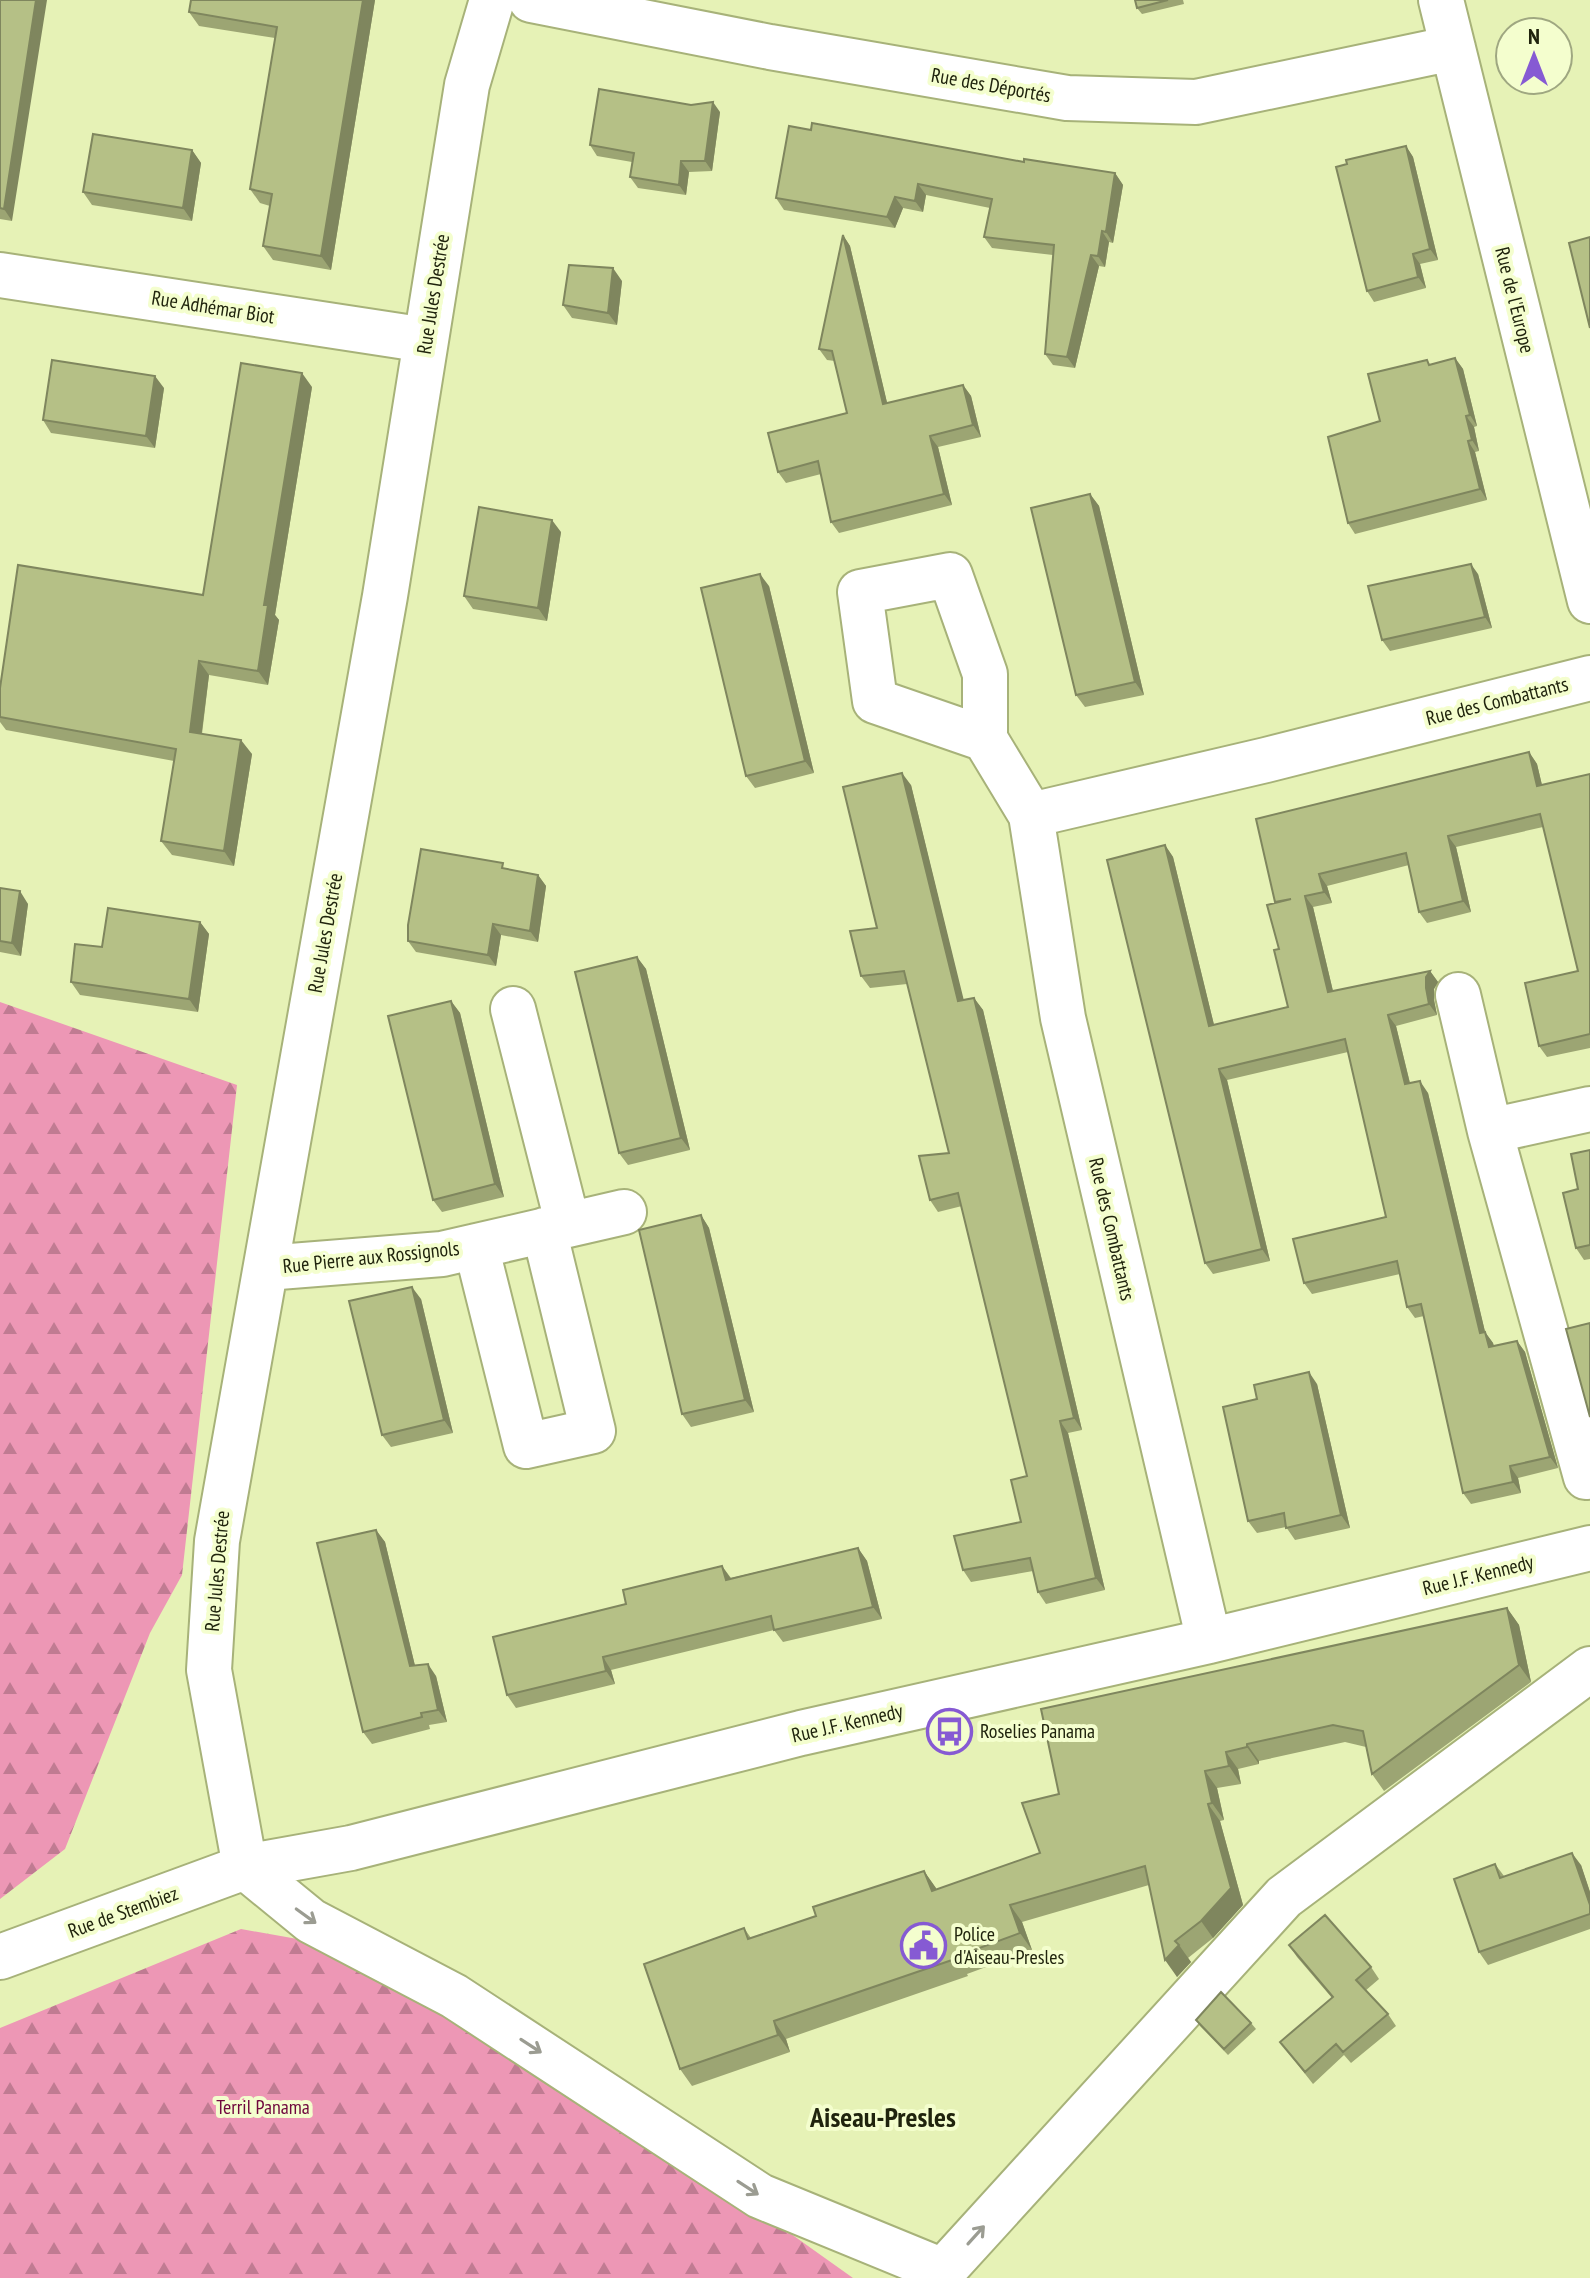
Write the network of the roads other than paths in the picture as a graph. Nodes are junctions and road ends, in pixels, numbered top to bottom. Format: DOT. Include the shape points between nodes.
graph roads {
  1 [pos="492,0"];
  2 [pos="531,0"];
  3 [pos="1441,0"];
  4 [pos="1453,48"];
  5 [pos="0,275"];
  6 [pos="426,340"];
  7 [pos="1590,601"];
  8 [pos="1590,678"];
  9 [pos="985,739"];
  10 [pos="1031,815"];
  11 [pos="1458,995"];
  12 [pos="513,1009"];
  13 [pos="1590,1109"];
  14 [pos="1490,1131"];
  15 [pos="624,1212"];
  16 [pos="556,1228"];
  17 [pos="476,1246"];
  18 [pos="266,1268"];
  19 [pos="1586,1477"];
  20 [pos="1590,1548"];
  21 [pos="1209,1641"];
  22 [pos="1590,1669"];
  23 [pos="245,1867"];
  24 [pos="0,1957"];
  25 [pos="945,2274"];
  1 -- 6 [label="street, Rue Jules Destrée" via="467,85"];
  2 -- 4 [label="street, Rue des Déportés" via="1067,98 1196,102"];
  3 -- 4 [label="street, Rue de l'Europe"];
  4 -- 7 [label="street, Rue de l'Europe"];
  5 -- 6 [label="street, Rue Adhémar Biot"];
  6 -- 18 [label="street, Rue Jules Destrée"];
  8 -- 10 [label="street, Rue des Combattants"];
  9 -- 10 [label="street, Rue des Combattants"];
  10 -- 21 [label="street, Rue des Combattants" via="1063,1018"];
  11 -- 14 [label="street"];
  12 -- 16 [label="street"];
  13 -- 14 [label="street"];
  14 -- 19 [label="street"];
  15 -- 16 [label="street, Rue Pierre aux Rossignols"];
  16 -- 17 [label="street, Rue Pierre aux Rossignols"];
  16 -- 17 [label="street, Rue Pierre aux Rossignols" via="593,1431 526,1446"];
  17 -- 18 [label="street, Rue Pierre aux Rossignols" via="442,1254"];
  18 -- 23 [label="street, Rue Jules Destrée" via="217,1541 209,1670"];
  20 -- 21 [label="street, Rue J.F. Kennedy"];
  21 -- 23 [label="street, Rue J.F. Kennedy" via="801,1733 351,1848"];
  25 -- 22 [label="street, one-way" via="1284,1897"];
  23 -- 24 [label="street, Rue de Stembiez"];
  23 -- 25 [label="street, one-way" via="311,1921 454,1996 760,2196"];
}
